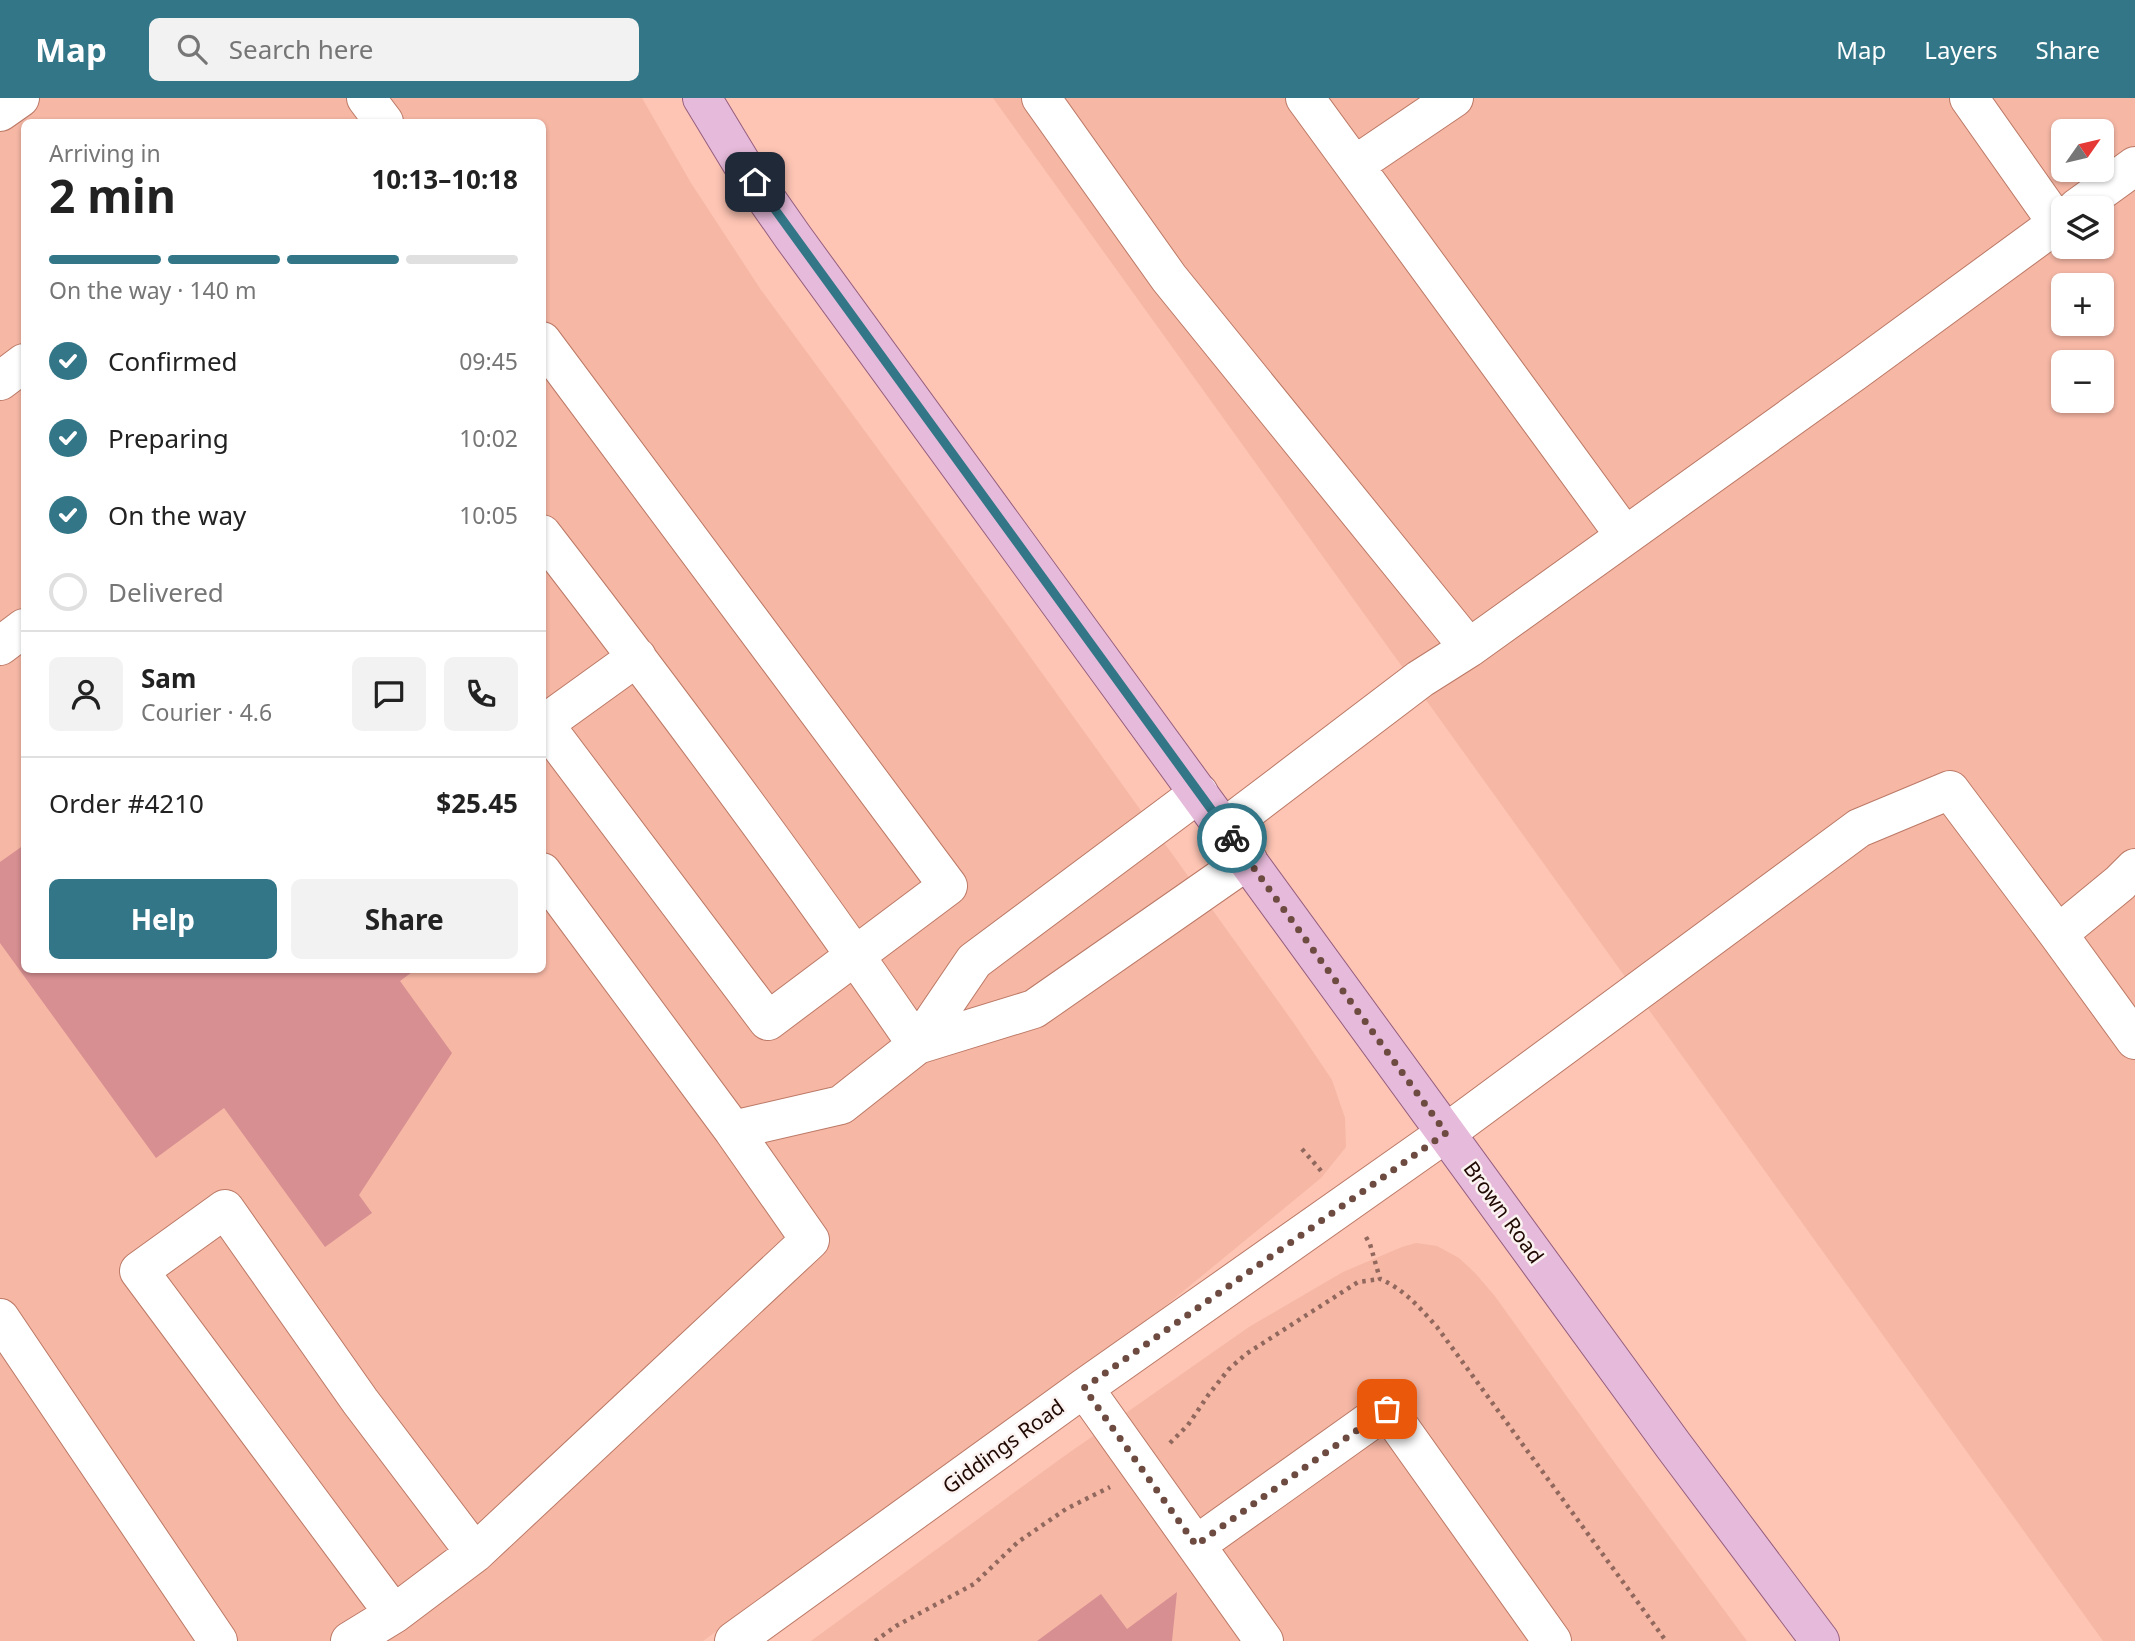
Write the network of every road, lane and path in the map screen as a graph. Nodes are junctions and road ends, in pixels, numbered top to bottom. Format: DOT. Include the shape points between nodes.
graph roads {
  1 [pos="20,98"];
  2 [pos="702,98"];
  3 [pos="1041,98"];
  4 [pos="1305,98"];
  5 [pos="1454,98"];
  6 [pos="1969,98"];
  7 [pos="0,112"];
  8 [pos="1355,165"];
  9 [pos="2135,166"];
  10 [pos="2094,196"];
  11 [pos="2051,199"];
  12 [pos="2051,228"];
  13 [pos="546,346"];
  14 [pos="21,365"];
  15 [pos="0,381"];
  16 [pos="1625,536"];
  17 [pos="546,539"];
  18 [pos="21,630"];
  19 [pos="0,646"];
  20 [pos="1469,648"];
  21 [pos="637,657"];
  22 [pos="546,723"];
  23 [pos="546,727"];
  24 [pos="1199,793"];
  25 [pos="1224,828"];
  26 [pos="1248,860"];
  27 [pos="2135,867"];
  28 [pos="546,877"];
  29 [pos="2058,934"];
  30 [pos="856,956"];
  31 [pos="2135,1040"];
  32 [pos="917,1045"];
  33 [pos="733,1130"];
  34 [pos="1446,1133"];
  35 [pos="1302,1149"];
  36 [pos="1344,1204"];
  37 [pos="0,1318"];
  38 [pos="1084,1388"];
  39 [pos="1196,1545"];
  40 [pos="475,1553"];
  41 [pos="394,1614"];
  42 [pos="218,1641"];
  43 [pos="350,1641"];
  44 [pos="734,1641"];
  45 [pos="1264,1641"];
  46 [pos="1552,1641"];
  47 [pos="1666,1641"];
  48 [pos="1820,1641"];
  1 -- 7 [label="street"];
  2 -- 24 [label="main road, Brown Road" via="767,201"];
  3 -- 20 [label="street" via="1169,278"];
  4 -- 8 [label="street"];
  5 -- 8 [label="street"];
  6 -- 11 [label="street"];
  8 -- 16 [label="street"];
  9 -- 10 [label="street"];
  12 -- 16 [label="street"];
  13 -- 30 [label="street" via="948,886"];
  14 -- 15 [label="street"];
  16 -- 20 [label="street"];
  17 -- 21 [label="street"];
  18 -- 19 [label="street"];
  20 -- 25 [label="street" via="1420,679"];
  21 -- 22 [label="street"];
  21 -- 30 [label="street"];
  23 -- 30 [label="street" via="768,1021"];
  24 -- 25 [label="main road, Brown Road"];
  24 -- 32 [label="street" via="974,961"];
  25 -- 26 [label="main road, Brown Road"];
  26 -- 32 [label="street" via="1034,1009"];
  26 -- 34 [label="main road, Brown Road"];
  27 -- 29 [label="street"];
  28 -- 33 [label="street"];
  29 -- 31 [label="street"];
  29 -- 34 [label="street, Giddings Road" via="1950,790 1859,828"];
  30 -- 32 [label="street"];
  32 -- 33 [label="street" via="841,1105"];
  33 -- 40 [label="street" via="810,1240"];
  34 -- 36 [label="street, Giddings Road"];
  34 -- 48 [label="main road, Brown Road"];
  35 -- 36 [label="path"];
  36 -- 38 [label="street, Giddings Road"];
  36 -- 47 [label="path" via="1370,1244 1380,1279 1404,1293 1437,1327"];
  37 -- 42 [label="street"];
  38 -- 39 [label="street"];
  38 -- 44 [label="street, Giddings Road"];
  39 -- 45 [label="street"];
  39 -- 46 [label="street" via="1387,1409"];
  40 -- 41 [label="street"];
  40 -- 41 [label="street" via="360,1401 225,1209 139,1271"];
  41 -- 43 [label="street"];
}
